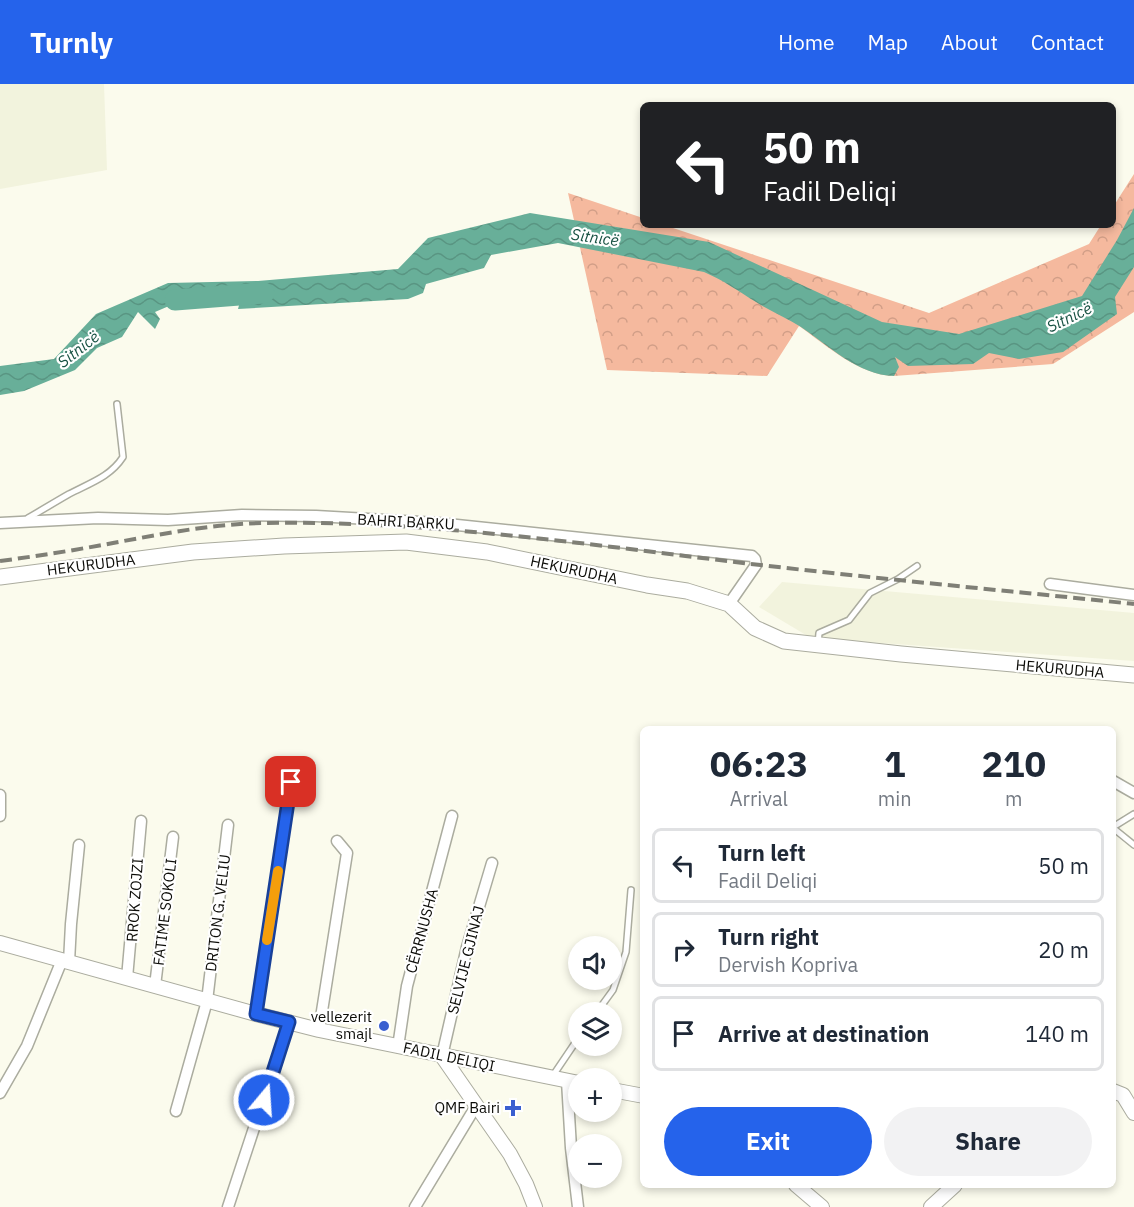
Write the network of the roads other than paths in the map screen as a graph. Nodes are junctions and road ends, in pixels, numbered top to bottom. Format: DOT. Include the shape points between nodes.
graph roads {
  1 [pos="117,404"];
  2 [pos="24,521"];
  3 [pos="0,522"];
  4 [pos="917,566"];
  5 [pos="0,577"];
  6 [pos="1050,584"];
  7 [pos="1134,595"];
  8 [pos="729,604"];
  9 [pos="818,645"];
  10 [pos="1134,675"];
  11 [pos="291,782"];
  12 [pos="1116,784"];
  13 [pos="1134,793"];
  14 [pos="0,795"];
  15 [pos="1134,814"];
  16 [pos="0,816"];
  17 [pos="452,816"];
  18 [pos="141,821"];
  19 [pos="228,825"];
  20 [pos="1116,826"];
  21 [pos="1116,830"];
  22 [pos="173,837"];
  23 [pos="337,841"];
  24 [pos="79,845"];
  25 [pos="1134,845"];
  26 [pos="492,863"];
  27 [pos="631,890"];
  28 [pos="0,943"];
  29 [pos="66,961"];
  30 [pos="127,978"];
  31 [pos="155,986"];
  32 [pos="207,1001"];
  33 [pos="605,1002"];
  34 [pos="256,1014"];
  35 [pos="289,1022"];
  36 [pos="319,1030"];
  37 [pos="398,1047"];
  38 [pos="568,1053"];
  39 [pos="442,1056"];
  40 [pos="551,1078"];
  41 [pos="568,1081"];
  42 [pos="622,1091"];
  43 [pos="1116,1092"];
  44 [pos="0,1093"];
  45 [pos="640,1094"];
  46 [pos="476,1106"];
  47 [pos="176,1111"];
  48 [pos="1134,1113"];
  49 [pos="572,1122"];
  50 [pos="952,1188"];
  51 [pos="808,1190"];
  52 [pos="228,1207"];
  53 [pos="415,1207"];
  54 [pos="535,1207"];
  55 [pos="578,1207"];
  56 [pos="822,1207"];
  57 [pos="931,1207"];
  1 -- 2 [label="lane" via="123,458 118,466"];
  2 -- 3 [label="street, BAHRI BARKU"];
  2 -- 8 [label="street, BAHRI BARKU" via="316,516 448,524 752,556 756,565"];
  4 -- 9 [label="lane" via="870,593 849,620 819,633"];
  5 -- 8 [label="main road, HEKURUDHA" via="193,552 406,542 487,552 687,591"];
  6 -- 7 [label="street"];
  8 -- 9 [label="main road, HEKURUDHA" via="755,628 784,641"];
  9 -- 10 [label="main road, HEKURUDHA"];
  11 -- 34 [label="street"];
  12 -- 13 [label="street"];
  14 -- 16 [label="street"];
  15 -- 20 [label="lane"];
  17 -- 37 [label="street, CËRRNUSHA" via="407,986"];
  18 -- 30 [label="street, RROK ZOJZI"];
  19 -- 32 [label="street, DRITON G. VELIU"];
  21 -- 25 [label="lane"];
  22 -- 31 [label="street, FATIME SOKOLI"];
  23 -- 36 [label="street" via="347,854"];
  24 -- 29 [label="street"];
  26 -- 39 [label="street, SELVIJE GJINAJ" via="467,947"];
  27 -- 33 [label="lane" via="626,952 614,990"];
  28 -- 29 [label="street, FADIL DELIQI"];
  29 -- 30 [label="street, FADIL DELIQI"];
  29 -- 44 [label="street" via="27,1046"];
  30 -- 31 [label="street, FADIL DELIQI"];
  31 -- 32 [label="street, FADIL DELIQI"];
  32 -- 34 [label="street, FADIL DELIQI"];
  32 -- 47 [label="street"];
  34 -- 35 [label="street, FADIL DELIQI"];
  35 -- 36 [label="street, FADIL DELIQI"];
  35 -- 52 [label="street"];
  36 -- 37 [label="street, FADIL DELIQI"];
  37 -- 39 [label="street, FADIL DELIQI"];
  38 -- 40 [label="lane"];
  39 -- 40 [label="street, FADIL DELIQI"];
  39 -- 46 [label="street"];
  40 -- 41 [label="street, FADIL DELIQI"];
  42 -- 45 [label="street"];
  43 -- 48 [label="street" via="1123,1095"];
  46 -- 53 [label="street"];
  46 -- 54 [label="street" via="510,1154"];
  49 -- 55 [label="street"];
  50 -- 57 [label="street"];
  51 -- 56 [label="street"];
}
